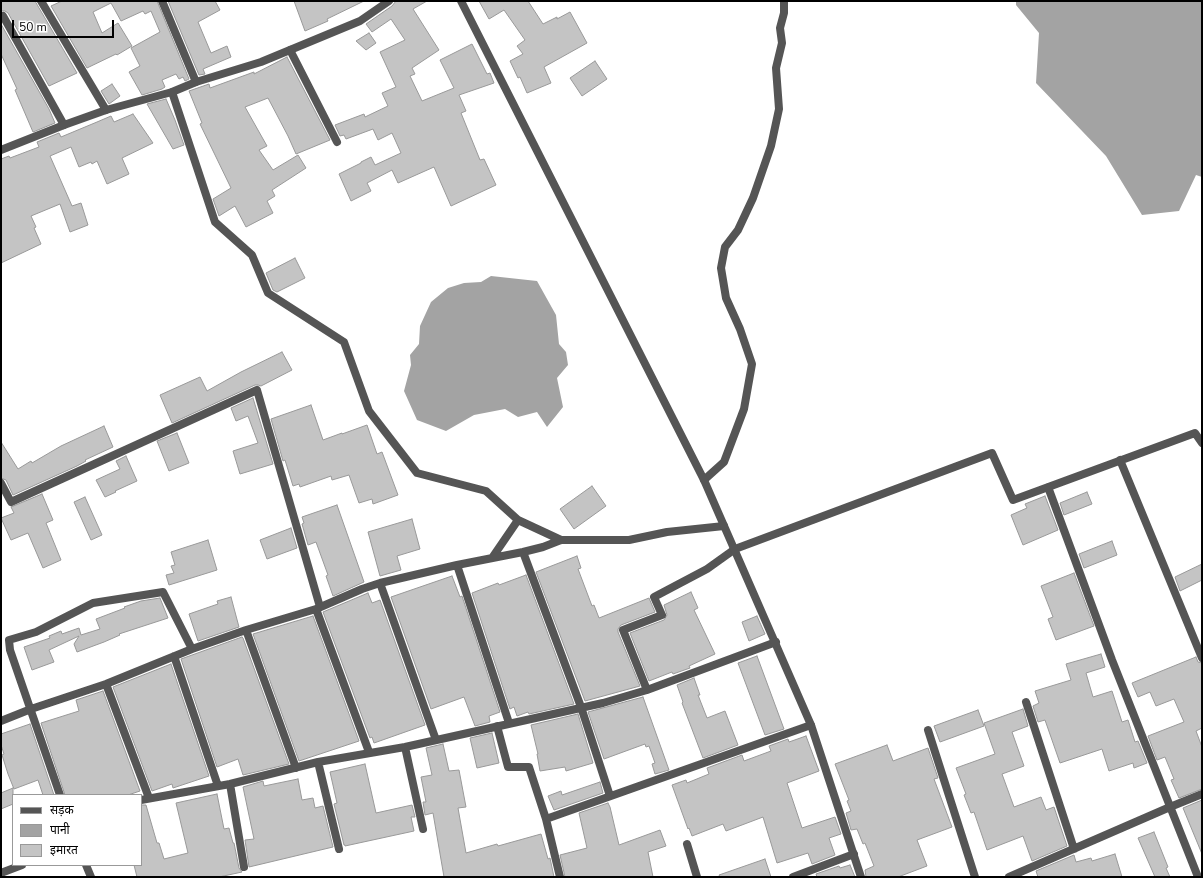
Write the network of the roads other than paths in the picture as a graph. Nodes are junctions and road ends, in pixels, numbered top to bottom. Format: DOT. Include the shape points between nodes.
graph roads {
  1 [pos="41,1"];
  2 [pos="162,1"];
  3 [pos="389,1"];
  4 [pos="461,1"];
  5 [pos="784,1"];
  6 [pos="3,16"];
  7 [pos="290,50"];
  8 [pos="196,82"];
  9 [pos="172,92"];
  10 [pos="106,110"];
  11 [pos="64,125"];
  12 [pos="337,142"];
  13 [pos="1,150"];
  14 [pos="1202,443"];
  15 [pos="1120,460"];
  16 [pos="704,480"];
  17 [pos="1,483"];
  18 [pos="1048,487"];
  19 [pos="518,520"];
  20 [pos="724,526"];
  21 [pos="561,540"];
  22 [pos="735,549"];
  23 [pos="523,552"];
  24 [pos="492,558"];
  25 [pos="457,566"];
  26 [pos="380,583"];
  27 [pos="318,608"];
  28 [pos="246,630"];
  29 [pos="776,642"];
  30 [pos="192,649"];
  31 [pos="174,656"];
  32 [pos="1202,658"];
  33 [pos="106,684"];
  34 [pos="647,690"];
  35 [pos="1026,702"];
  36 [pos="581,707"];
  37 [pos="31,709"];
  38 [pos="1,721"];
  39 [pos="509,723"];
  40 [pos="811,725"];
  41 [pos="497,726"];
  42 [pos="928,730"];
  43 [pos="436,740"];
  44 [pos="405,747"];
  45 [pos="369,752"];
  46 [pos="318,762"];
  47 [pos="296,768"];
  48 [pos="230,784"];
  49 [pos="218,786"];
  50 [pos="60,794"];
  51 [pos="1202,794"];
  52 [pos="610,796"];
  53 [pos="145,799"];
  54 [pos="1170,807"];
  55 [pos="546,819"];
  56 [pos="423,829"];
  57 [pos="688,844"];
  58 [pos="1074,848"];
  59 [pos="339,849"];
  60 [pos="854,854"];
  61 [pos="19,866"];
  62 [pos="86,866"];
  63 [pos="244,867"];
  64 [pos="1,873"];
  65 [pos="91,877"];
  66 [pos="560,877"];
  67 [pos="697,877"];
  68 [pos="793,877"];
  69 [pos="861,877"];
  70 [pos="975,877"];
  71 [pos="1009,877"];
  72 [pos="1198,877"];
  1 -- 10 [label="street"];
  2 -- 8 [label="street"];
  3 -- 7 [label="street" via="360,21"];
  4 -- 16 [label="street"];
  5 -- 16 [label="street" via="780,28 782,42 776,68 779,109 771,146 753,198 738,230 725,247 721,268 726,298 752,364 744,409 724,462"];
  6 -- 11 [label="street"];
  7 -- 8 [label="street" via="261,62"];
  7 -- 12 [label="street"];
  8 -- 9 [label="street"];
  9 -- 10 [label="street"];
  9 -- 19 [label="street" via="215,222 252,255 268,293 344,342 369,411 417,473 486,491"];
  10 -- 11 [label="street"];
  11 -- 13 [label="street"];
  14 -- 15 [label="street" via="1195,433"];
  15 -- 18 [label="street"];
  15 -- 32 [label="street"];
  16 -- 20 [label="street"];
  17 -- 27 [label="street" via="11,502 257,390"];
  18 -- 22 [label="street" via="1013,500 992,453"];
  18 -- 54 [label="street"];
  19 -- 21 [label="street"];
  19 -- 24 [label="street"];
  20 -- 21 [label="street" via="667,532 628,540"];
  20 -- 22 [label="street"];
  21 -- 23 [label="street"];
  22 -- 29 [label="street"];
  22 -- 34 [label="street" via="707,569 654,598 662,615 623,630"];
  23 -- 24 [label="street"];
  23 -- 36 [label="street"];
  24 -- 25 [label="street"];
  25 -- 26 [label="street"];
  25 -- 39 [label="street"];
  26 -- 27 [label="street"];
  26 -- 43 [label="street"];
  27 -- 28 [label="street"];
  27 -- 45 [label="street"];
  28 -- 30 [label="street"];
  28 -- 47 [label="street"];
  29 -- 34 [label="street"];
  29 -- 40 [label="street"];
  30 -- 31 [label="street"];
  30 -- 37 [label="street" via="162,592 93,603 36,632 9,640 10,650"];
  31 -- 33 [label="street"];
  31 -- 49 [label="street"];
  33 -- 37 [label="street"];
  33 -- 53 [label="street"];
  34 -- 36 [label="street"];
  35 -- 58 [label="street"];
  36 -- 39 [label="street"];
  36 -- 52 [label="street"];
  37 -- 38 [label="street"];
  37 -- 50 [label="street"];
  39 -- 41 [label="street"];
  40 -- 52 [label="street"];
  40 -- 60 [label="street"];
  41 -- 43 [label="street"];
  41 -- 55 [label="street" via="508,767 529,767"];
  42 -- 70 [label="street"];
  43 -- 44 [label="street"];
  44 -- 45 [label="street"];
  44 -- 56 [label="street"];
  45 -- 46 [label="street"];
  46 -- 47 [label="street"];
  46 -- 59 [label="street"];
  47 -- 48 [label="street"];
  48 -- 49 [label="street"];
  48 -- 63 [label="street"];
  49 -- 53 [label="street"];
  51 -- 54 [label="street"];
  52 -- 55 [label="street"];
  54 -- 58 [label="street"];
  54 -- 72 [label="street"];
  55 -- 66 [label="street"];
  57 -- 67 [label="street"];
  58 -- 71 [label="street"];
  60 -- 68 [label="street"];
  60 -- 69 [label="street"];
  61 -- 64 [label="street"];
  62 -- 65 [label="street"];
}
